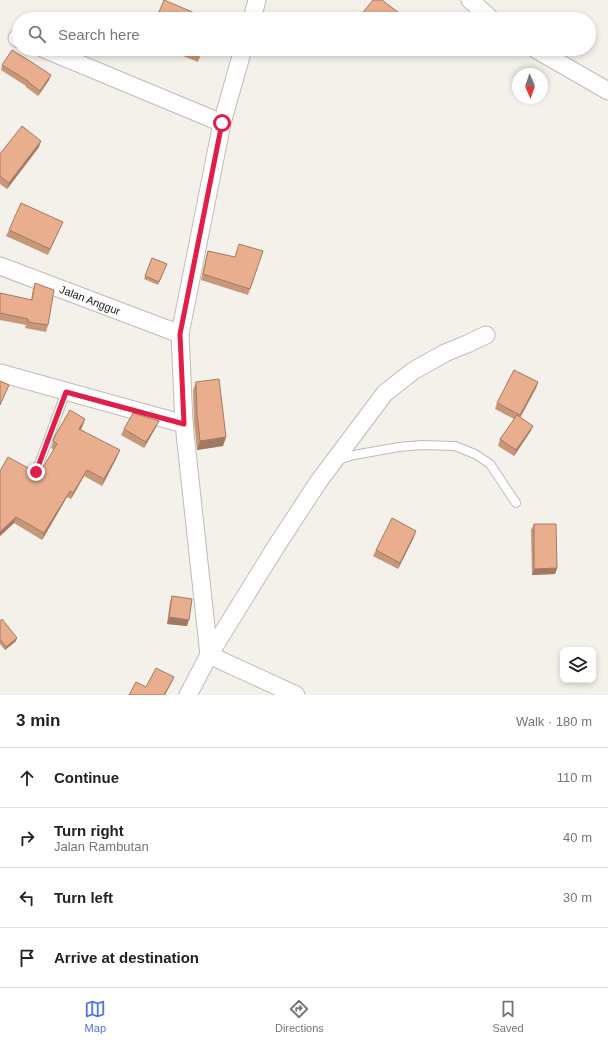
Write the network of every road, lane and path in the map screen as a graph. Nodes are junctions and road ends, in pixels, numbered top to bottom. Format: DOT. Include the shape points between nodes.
graph roads {
  1 [pos="258,0"];
  2 [pos="470,0"];
  3 [pos="254,12"];
  4 [pos="483,12"];
  5 [pos="61,56"];
  6 [pos="241,56"];
  7 [pos="547,56"];
  8 [pos="608,90"];
  9 [pos="222,123"];
  10 [pos="0,266"];
  11 [pos="180,334"];
  12 [pos="486,335"];
  13 [pos="0,373"];
  14 [pos="66,392"];
  15 [pos="184,424"];
  16 [pos="333,461"];
  17 [pos="36,472"];
  18 [pos="516,503"];
  19 [pos="209,655"];
  20 [pos="188,695"];
  21 [pos="296,695"];
  1 -- 3 [label="street"];
  2 -- 4 [label="street"];
  5 -- 9 [label="street"];
  6 -- 9 [label="street"];
  7 -- 8 [label="street"];
  9 -- 11 [label="street"];
  10 -- 11 [label="street, Jalan Anggur"];
  11 -- 15 [label="street"];
  12 -- 16 [label="street" via="413,371 385,393"];
  13 -- 14 [label="street"];
  14 -- 15 [label="street"];
  14 -- 17 [label="lane"];
  15 -- 19 [label="street"];
  16 -- 18 [label="lane" via="399,447 455,446 475,454 490,464"];
  16 -- 19 [label="street"];
  19 -- 20 [label="street"];
  19 -- 21 [label="street"];
}
